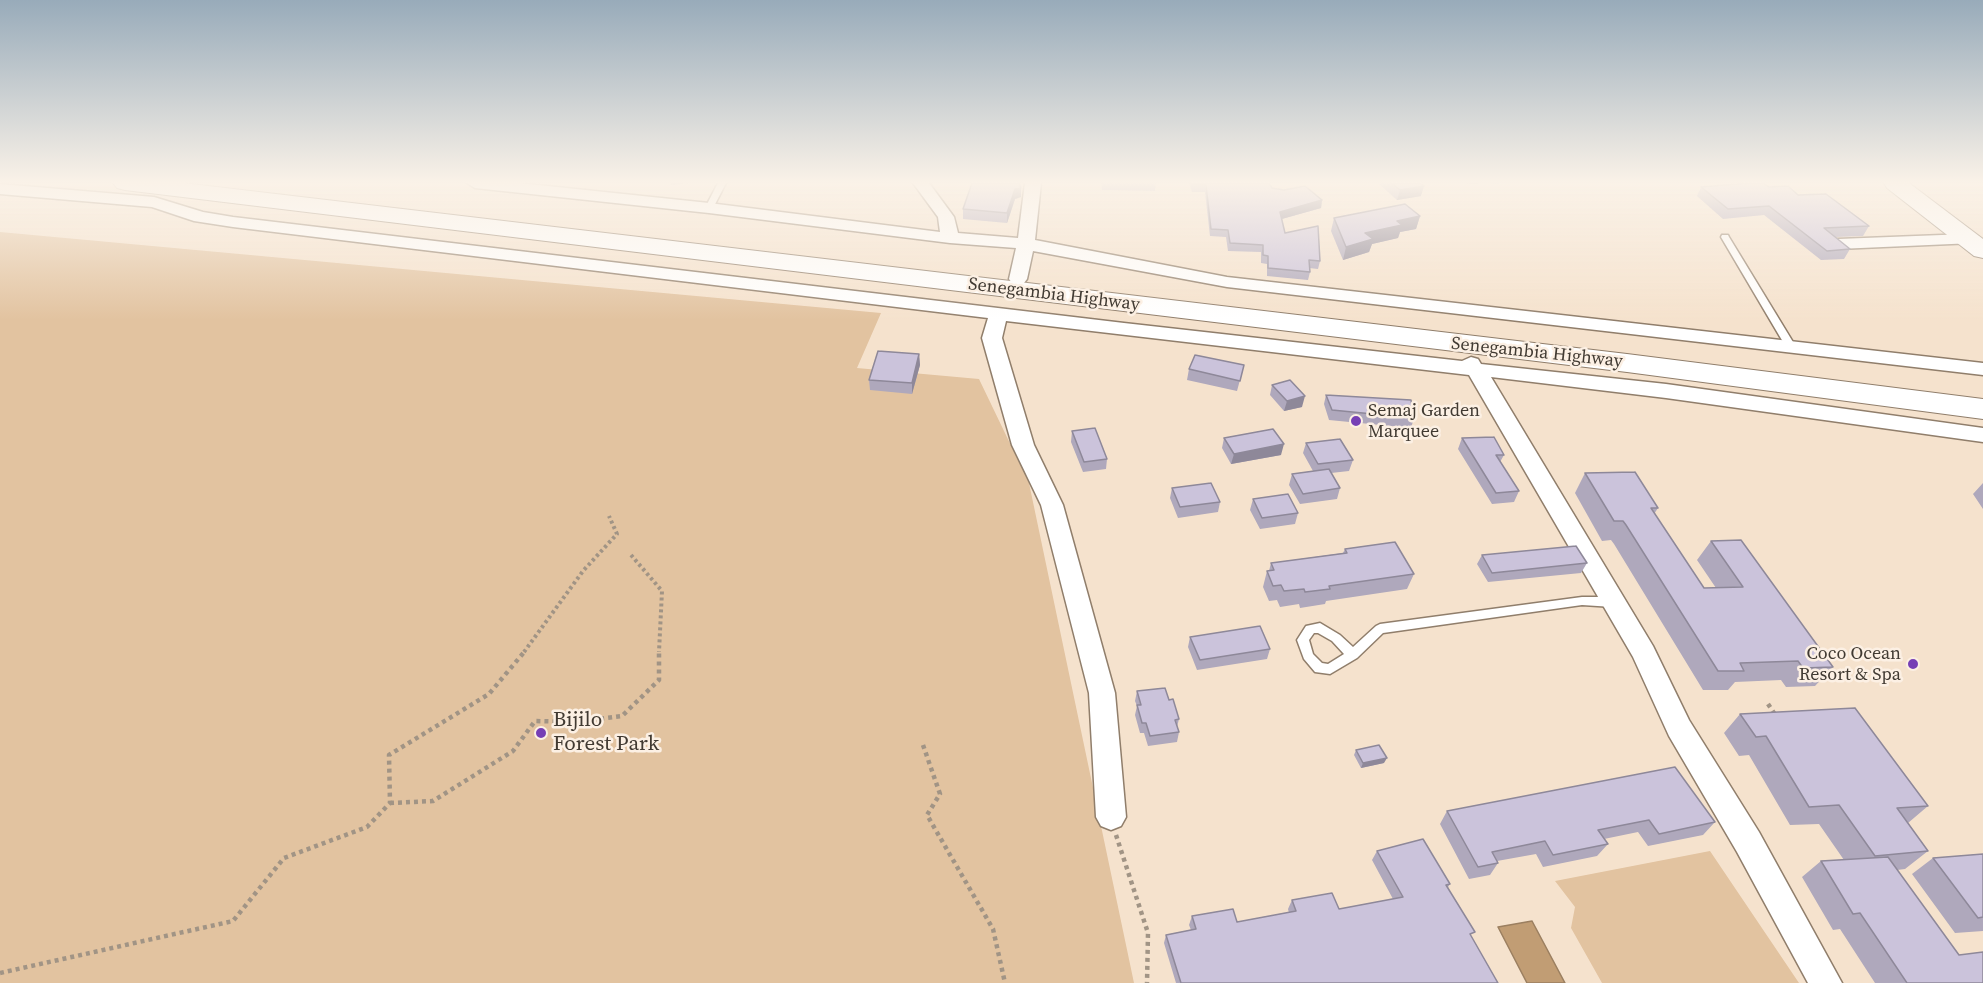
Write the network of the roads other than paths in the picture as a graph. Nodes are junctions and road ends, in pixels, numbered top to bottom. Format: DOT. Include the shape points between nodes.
graph roads {
  1 [pos="294,229"];
  2 [pos="505,229"];
  3 [pos="605,229"];
  4 [pos="877,229"];
  5 [pos="948,229"];
  6 [pos="1028,229"];
  7 [pos="1954,229"];
  8 [pos="1725,237"];
  9 [pos="950,238"];
  10 [pos="1026,244"];
  11 [pos="1839,244"];
  12 [pos="1975,245"];
  13 [pos="1018,279"];
  14 [pos="999,313"];
  15 [pos="1458,344"];
  16 [pos="1791,347"];
  17 [pos="1983,369"];
  18 [pos="1476,370"];
  19 [pos="1983,393"];
  20 [pos="1983,409"];
  21 [pos="1983,435"];
  22 [pos="1613,602"];
  23 [pos="1353,655"];
  24 [pos="1110,817"];
  25 [pos="1826,983"];
  1 -- 14 [label="street"];
  2 -- 15 [label="main road, Senegambia Highway"];
  3 -- 13 [label="main road, Senegambia Highway"];
  4 -- 9 [label="street"];
  5 -- 9 [label="street"];
  6 -- 10 [label="street"];
  7 -- 12 [label="street"];
  8 -- 16 [label="lane"];
  9 -- 10 [label="street"];
  10 -- 13 [label="street"];
  10 -- 16 [label="street" via="1227,282"];
  11 -- 12 [label="street"];
  13 -- 19 [label="main road, Senegambia Highway"];
  14 -- 18 [label="street"];
  14 -- 24 [label="street" via="992,338 1023,445 1052,505 1102,693"];
  15 -- 18 [label="street"];
  15 -- 20 [label="main road, Senegambia Highway"];
  16 -- 17 [label="street"];
  18 -- 21 [label="street" via="1666,391"];
  18 -- 22 [label="street"];
  22 -- 23 [label="lane" via="1581,601 1380,629"];
  22 -- 25 [label="street" via="1644,653 1679,728"];
}
